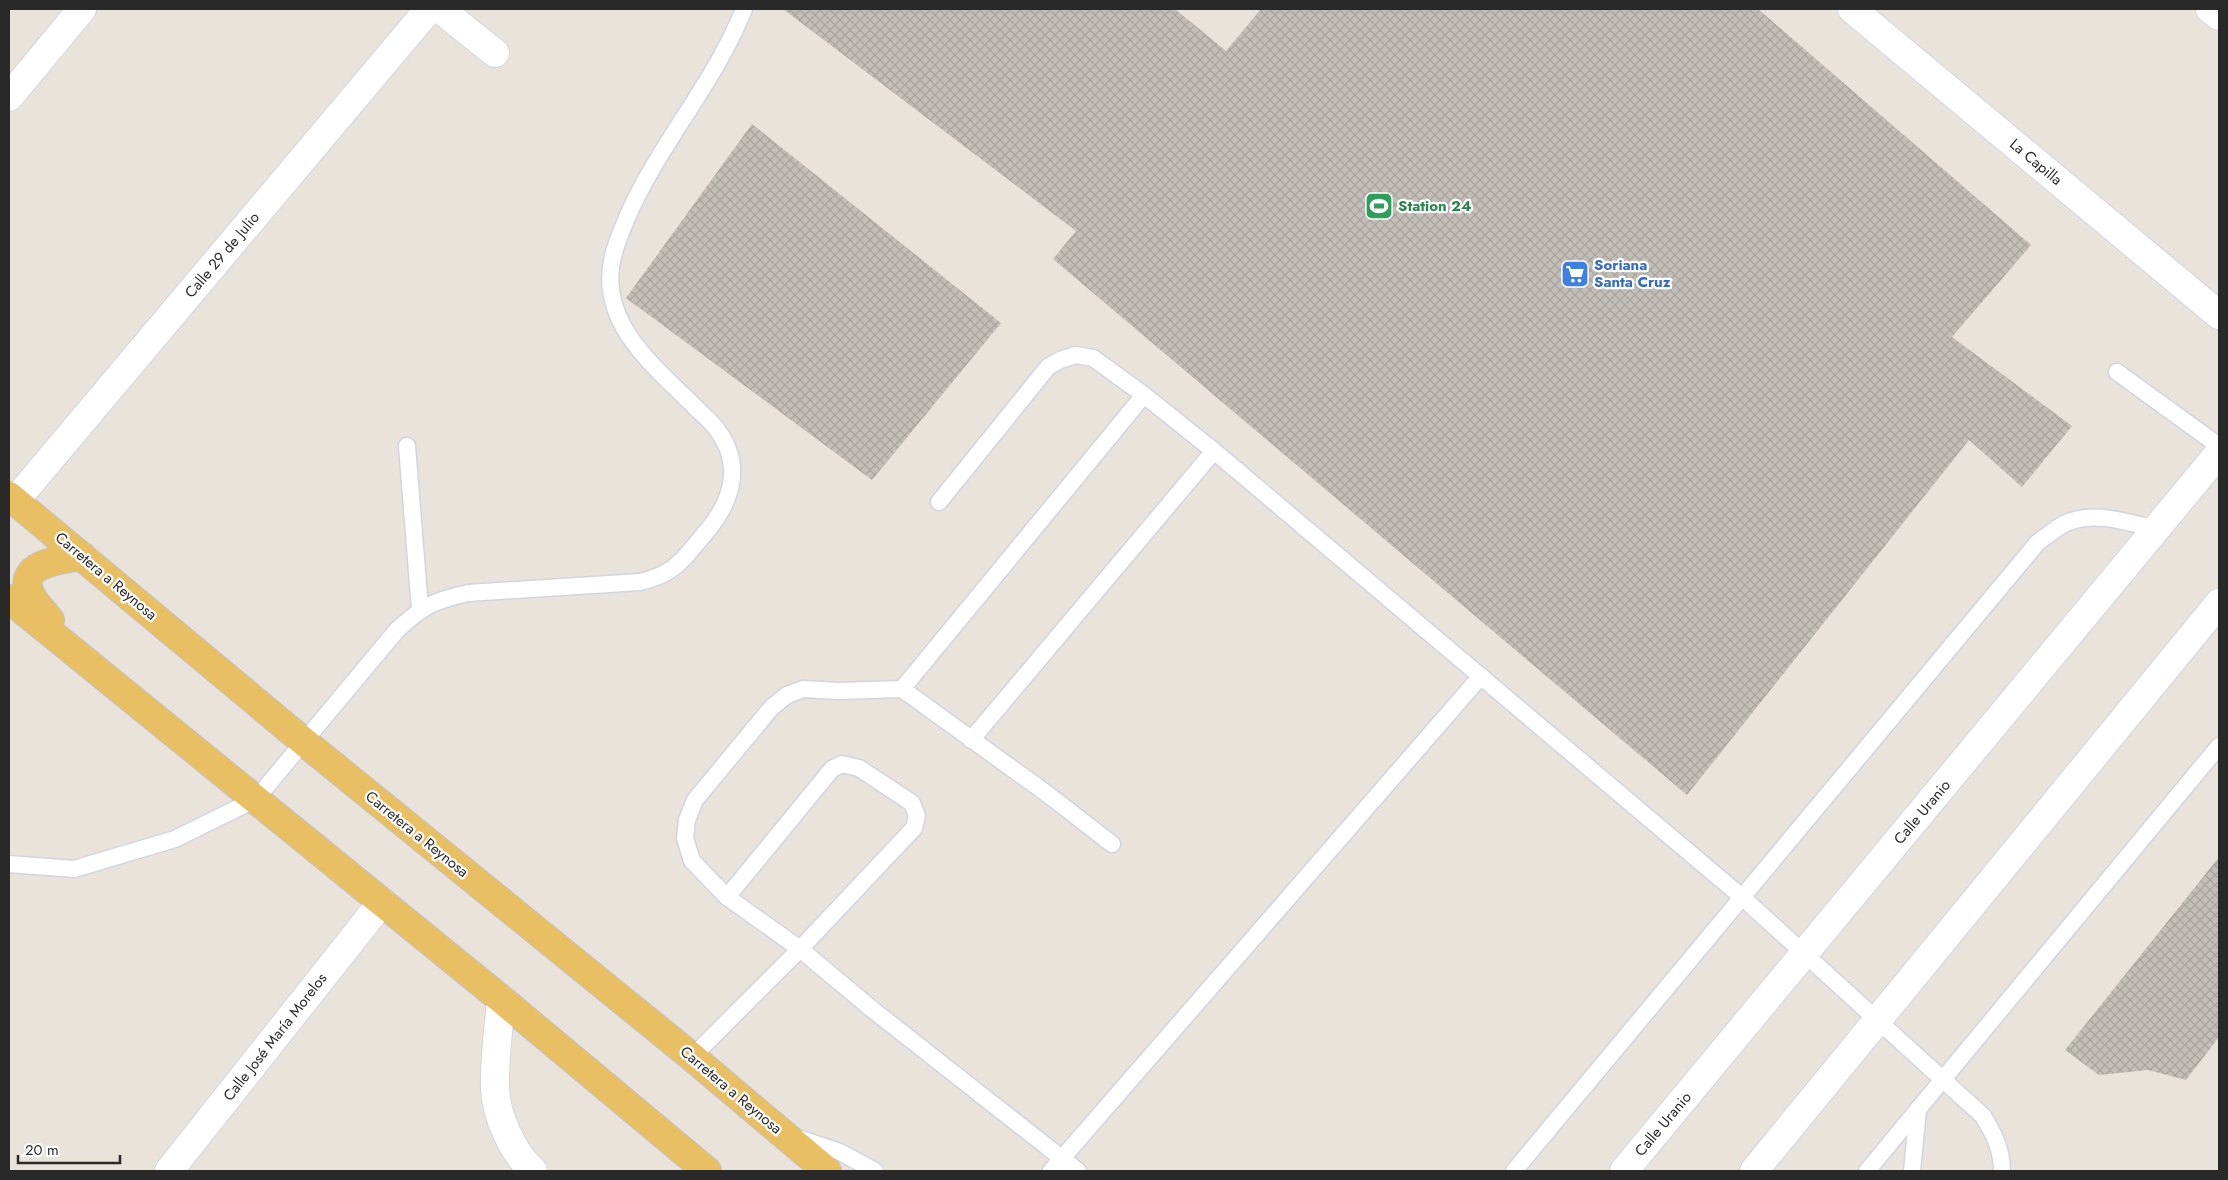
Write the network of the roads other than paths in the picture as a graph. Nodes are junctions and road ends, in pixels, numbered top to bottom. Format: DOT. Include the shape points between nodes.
graph roads {
  1 [pos="82,9"];
  2 [pos="429,9"];
  3 [pos="440,9"];
  4 [pos="744,9"];
  5 [pos="1852,9"];
  6 [pos="2210,9"];
  7 [pos="2219,16"];
  8 [pos="495,53"];
  9 [pos="9,97"];
  10 [pos="2219,315"];
  11 [pos="2116,372"];
  12 [pos="1144,395"];
  13 [pos="407,446"];
  14 [pos="2219,446"];
  15 [pos="1214,451"];
  16 [pos="2219,453"];
  17 [pos="12,498"];
  18 [pos="939,502"];
  19 [pos="2156,529"];
  20 [pos="82,556"];
  21 [pos="9,599"];
  22 [pos="2219,603"];
  23 [pos="420,609"];
  24 [pos="78,654"];
  25 [pos="1481,676"];
  26 [pos="902,689"];
  27 [pos="971,740"];
  28 [pos="303,741"];
  29 [pos="2219,746"];
  30 [pos="256,800"];
  31 [pos="1112,844"];
  32 [pos="9,864"];
  33 [pos="727,897"];
  34 [pos="1744,898"];
  35 [pos="382,902"];
  36 [pos="800,949"];
  37 [pos="1804,954"];
  38 [pos="501,999"];
  39 [pos="1878,1020"];
  40 [pos="692,1056"];
  41 [pos="1944,1078"];
  42 [pos="1918,1109"];
  43 [pos="782,1133"];
  44 [pos="1062,1158"];
  45 [pos="169,1171"];
  46 [pos="533,1171"];
  47 [pos="706,1171"];
  48 [pos="827,1171"];
  49 [pos="875,1171"];
  50 [pos="1051,1171"];
  51 [pos="1078,1171"];
  52 [pos="1514,1171"];
  53 [pos="1624,1171"];
  54 [pos="1754,1171"];
  55 [pos="1867,1171"];
  56 [pos="1912,1171"];
  57 [pos="2002,1171"];
  1 -- 9 [label="street"];
  2 -- 17 [label="street, Calle 29 de Julio"];
  3 -- 8 [label="street"];
  4 -- 23 [label="lane" via="703,88 641,186 621,231 611,266 611,298 619,322 634,344 719,431 730,456 734,478 727,499 714,522 682,560 661,577 632,583 468,593 444,598"];
  5 -- 10 [label="street, La Capilla"];
  6 -- 7 [label="street"];
  11 -- 14 [label="lane"];
  12 -- 15 [label="lane"];
  12 -- 18 [label="lane" via="1092,358 1076,356 1060,360 1048,367"];
  12 -- 26 [label="lane"];
  13 -- 23 [label="lane"];
  15 -- 25 [label="lane"];
  15 -- 27 [label="lane"];
  16 -- 19 [label="street, Calle Uranio"];
  17 -- 20 [label="main road, Carretera a Reynosa"];
  19 -- 34 [label="lane" via="2089,517 2064,524 2038,542"];
  19 -- 37 [label="street, Calle Uranio"];
  20 -- 24 [label="main road" via="40,566 33,572 27,586"];
  20 -- 28 [label="main road, Carretera a Reynosa"];
  21 -- 24 [label="main road"];
  22 -- 39 [label="street"];
  23 -- 28 [label="lane" via="397,630"];
  24 -- 30 [label="main road"];
  25 -- 34 [label="lane"];
  25 -- 44 [label="lane"];
  26 -- 27 [label="lane"];
  26 -- 33 [label="lane" via="839,692 803,689 787,695 772,707 695,800 687,820 685,838 692,861"];
  27 -- 31 [label="lane"];
  28 -- 30 [label="lane"];
  28 -- 40 [label="main road, Carretera a Reynosa"];
  29 -- 41 [label="lane"];
  30 -- 32 [label="lane" via="175,839 74,869"];
  30 -- 35 [label="main road"];
  33 -- 36 [label="lane"];
  33 -- 36 [label="lane" via="837,766 859,768 912,803 917,816 914,828"];
  34 -- 37 [label="lane"];
  34 -- 52 [label="lane"];
  35 -- 38 [label="main road"];
  35 -- 45 [label="street, Calle José María Morelos"];
  36 -- 40 [label="lane"];
  36 -- 44 [label="lane"];
  37 -- 39 [label="lane"];
  37 -- 53 [label="street, Calle Uranio"];
  38 -- 46 [label="street" via="495,1090 506,1133 521,1160"];
  38 -- 47 [label="main road"];
  39 -- 41 [label="lane"];
  39 -- 54 [label="street"];
  40 -- 43 [label="main road, Carretera a Reynosa"];
  41 -- 42 [label="lane"];
  41 -- 57 [label="lane" via="1983,1116 1996,1137"];
  42 -- 55 [label="lane"];
  42 -- 56 [label="lane"];
  43 -- 48 [label="main road, Carretera a Reynosa"];
  43 -- 49 [label="lane" via="840,1152"];
  44 -- 50 [label="lane"];
  44 -- 51 [label="lane"];
}
